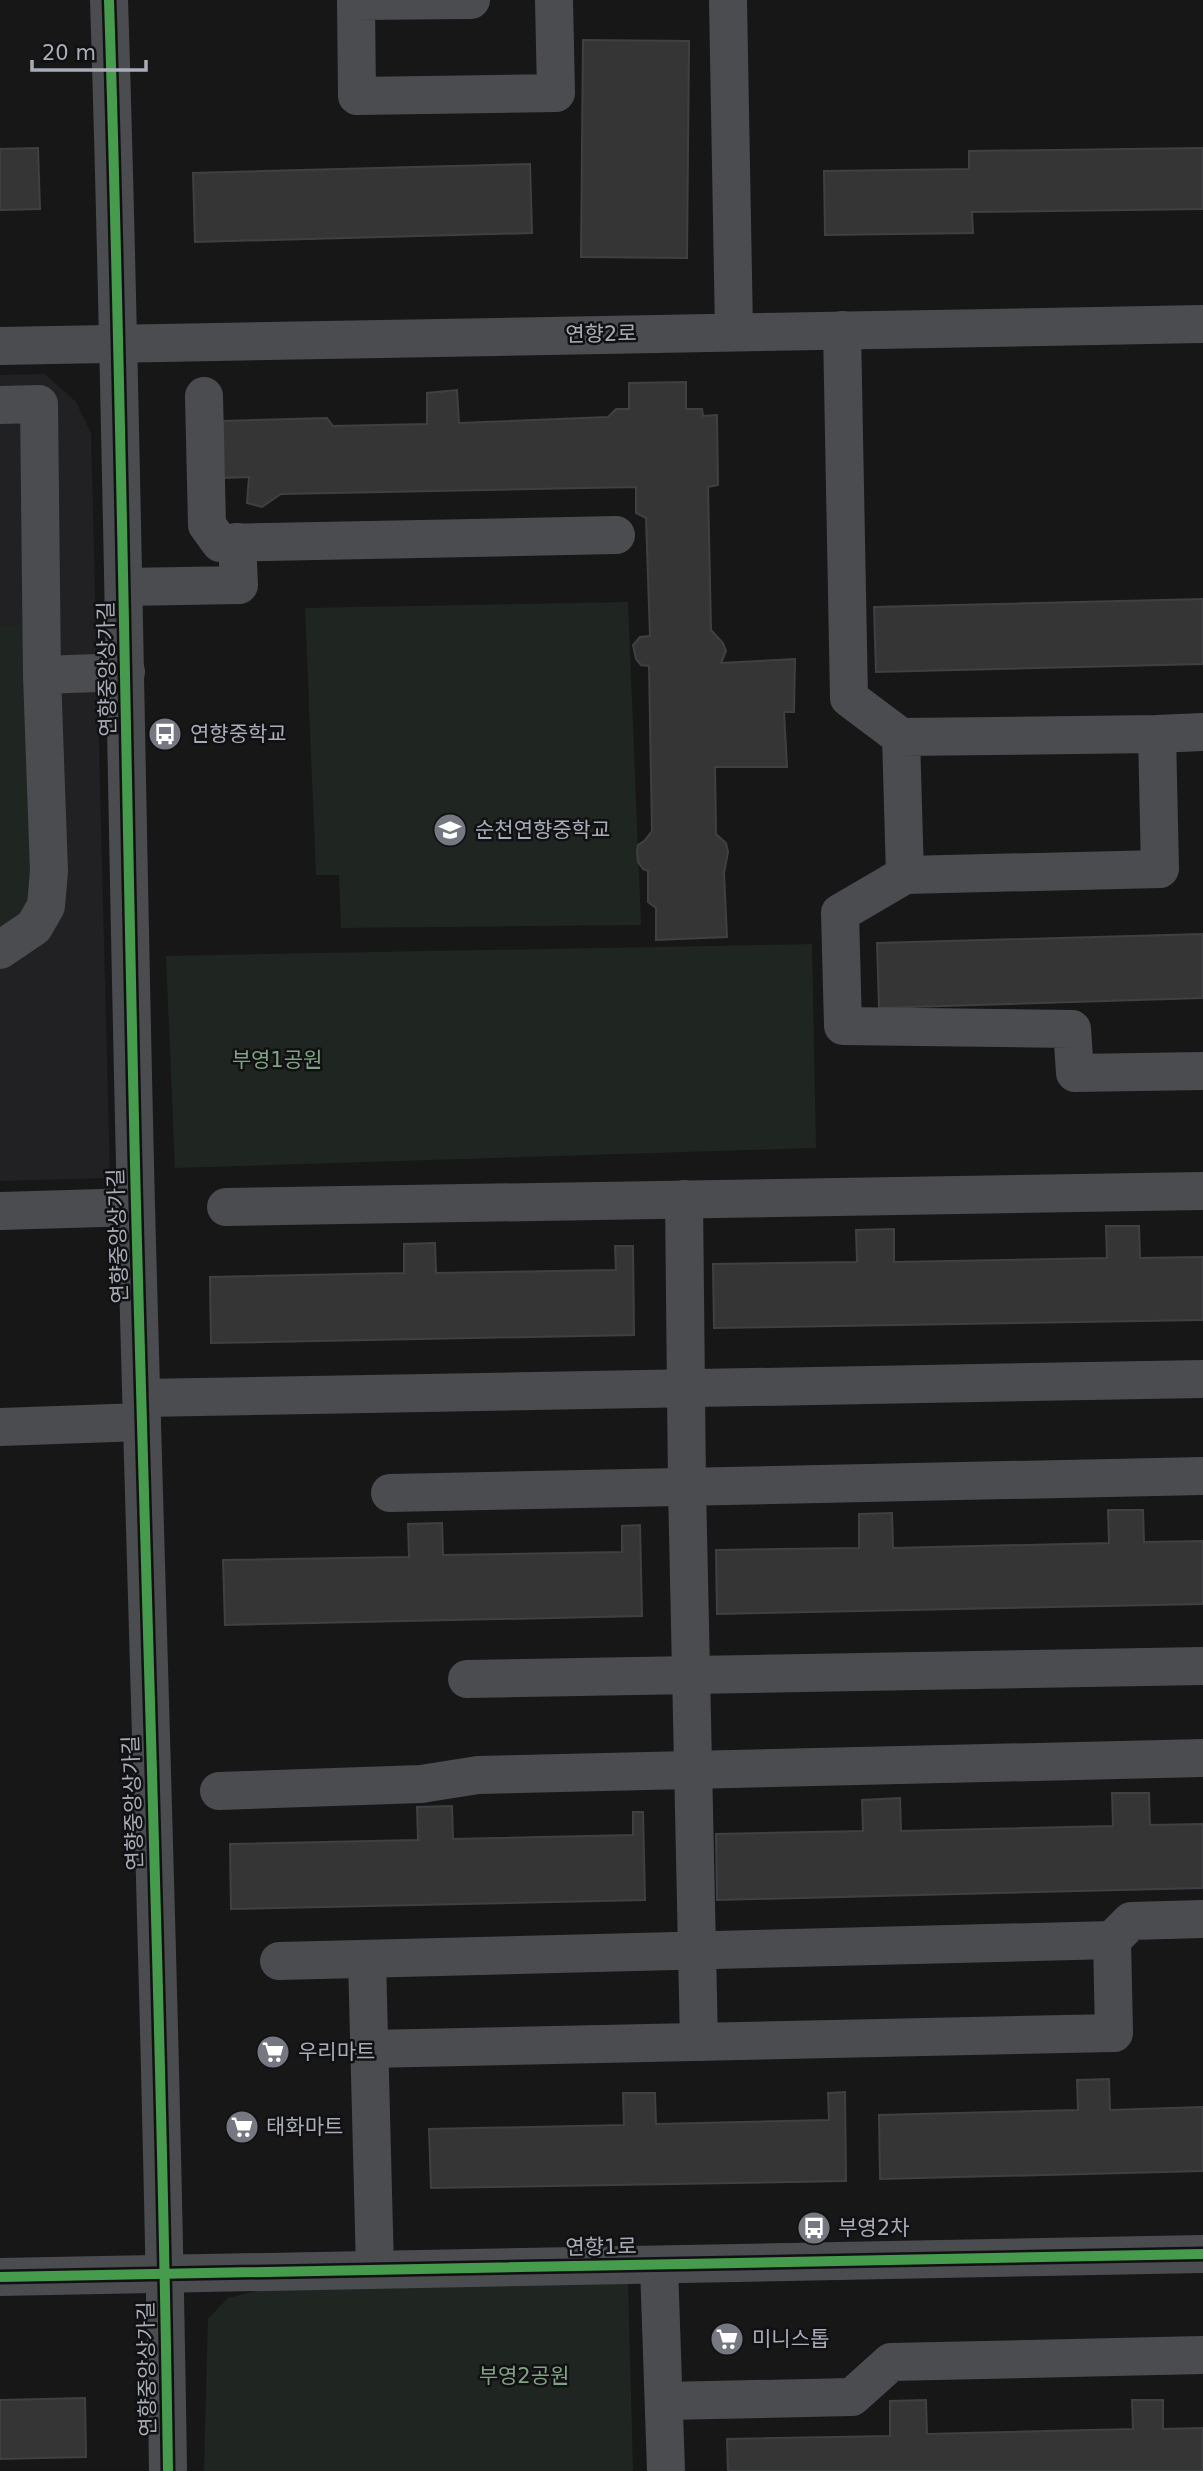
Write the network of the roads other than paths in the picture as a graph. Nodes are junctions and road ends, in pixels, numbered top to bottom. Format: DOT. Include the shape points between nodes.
graph roads {
  1 [pos="109,0"];
  2 [pos="471,0"];
  3 [pos="554,0"];
  4 [pos="728,0"];
  5 [pos="1203,324"];
  6 [pos="842,330"];
  7 [pos="734,331"];
  8 [pos="120,344"];
  9 [pos="0,346"];
  10 [pos="204,396"];
  11 [pos="0,405"];
  12 [pos="616,535"];
  13 [pos="237,542"];
  14 [pos="125,587"];
  15 [pos="126,672"];
  16 [pos="42,675"];
  17 [pos="1203,732"];
  18 [pos="1157,734"];
  19 [pos="901,737"];
  20 [pos="905,875"];
  21 [pos="0,950"];
  22 [pos="1203,1072"];
  23 [pos="1203,1191"];
  24 [pos="684,1199"];
  25 [pos="136,1207"];
  26 [pos="226,1207"];
  27 [pos="0,1211"];
  28 [pos="1203,1379"];
  29 [pos="686,1389"];
  30 [pos="142,1410"];
  31 [pos="0,1427"];
  32 [pos="1203,1476"];
  33 [pos="687,1486"];
  34 [pos="390,1493"];
  35 [pos="1203,1665"];
  36 [pos="691,1673"];
  37 [pos="467,1679"];
  38 [pos="1203,1758"];
  39 [pos="692,1769"];
  40 [pos="219,1791"];
  41 [pos="1203,1919"];
  42 [pos="1111,1940"];
  43 [pos="696,1952"];
  44 [pos="366,1959"];
  45 [pos="279,1961"];
  46 [pos="699,2042"];
  47 [pos="369,2049"];
  48 [pos="1203,2254"];
  49 [pos="659,2266"];
  50 [pos="375,2269"];
  51 [pos="165,2274"];
  52 [pos="0,2277"];
  53 [pos="1203,2355"];
  54 [pos="664,2401"];
  55 [pos="168,2471"];
  56 [pos="666,2471"];
  1 -- 8 [label="street, 연향중앙상가길"];
  2 -- 3 [label="street" via="356,1 357,96 555,93"];
  4 -- 7 [label="street"];
  5 -- 6 [label="street, 연향2로"];
  6 -- 7 [label="street, 연향2로"];
  6 -- 19 [label="street" via="849,698"];
  7 -- 8 [label="street, 연향2로"];
  8 -- 9 [label="street, 연향2로"];
  8 -- 14 [label="street, 연향중앙상가길"];
  10 -- 13 [label="street" via="207,524 220,543"];
  11 -- 16 [label="street" via="39,404"];
  12 -- 13 [label="street"];
  13 -- 14 [label="street" via="239,585"];
  14 -- 15 [label="street, 연향중앙상가길"];
  15 -- 16 [label="street"];
  15 -- 25 [label="street, 연향중앙상가길"];
  16 -- 21 [label="street" via="49,871 46,906 34,926"];
  17 -- 18 [label="street"];
  18 -- 19 [label="street"];
  18 -- 20 [label="street" via="1160,869"];
  19 -- 20 [label="street"];
  20 -- 22 [label="street" via="840,913 843,1026 1072,1029 1075,1073"];
  23 -- 24 [label="street"];
  24 -- 26 [label="street"];
  24 -- 29 [label="street"];
  25 -- 27 [label="street"];
  25 -- 30 [label="street, 연향중앙상가길"];
  28 -- 29 [label="street"];
  29 -- 30 [label="street"];
  29 -- 33 [label="street"];
  30 -- 31 [label="street"];
  30 -- 51 [label="street, 연향중앙상가길"];
  32 -- 33 [label="street"];
  33 -- 34 [label="street"];
  33 -- 36 [label="street"];
  35 -- 36 [label="street"];
  36 -- 37 [label="street"];
  36 -- 39 [label="street"];
  38 -- 39 [label="street"];
  39 -- 40 [label="street" via="478,1775 421,1784"];
  39 -- 43 [label="street"];
  41 -- 42 [label="street" via="1131,1921"];
  42 -- 43 [label="street"];
  42 -- 46 [label="street" via="1114,2033"];
  43 -- 44 [label="street"];
  43 -- 46 [label="street"];
  44 -- 45 [label="street"];
  44 -- 47 [label="street"];
  46 -- 47 [label="street"];
  47 -- 50 [label="street"];
  48 -- 49 [label="street, 연향1로"];
  49 -- 50 [label="street, 연향1로"];
  49 -- 54 [label="street"];
  50 -- 51 [label="street, 연향1로"];
  51 -- 52 [label="street, 연향1로"];
  51 -- 55 [label="street, 연향중앙상가길"];
  53 -- 54 [label="street" via="891,2362 852,2397"];
  54 -- 56 [label="street"];
}
